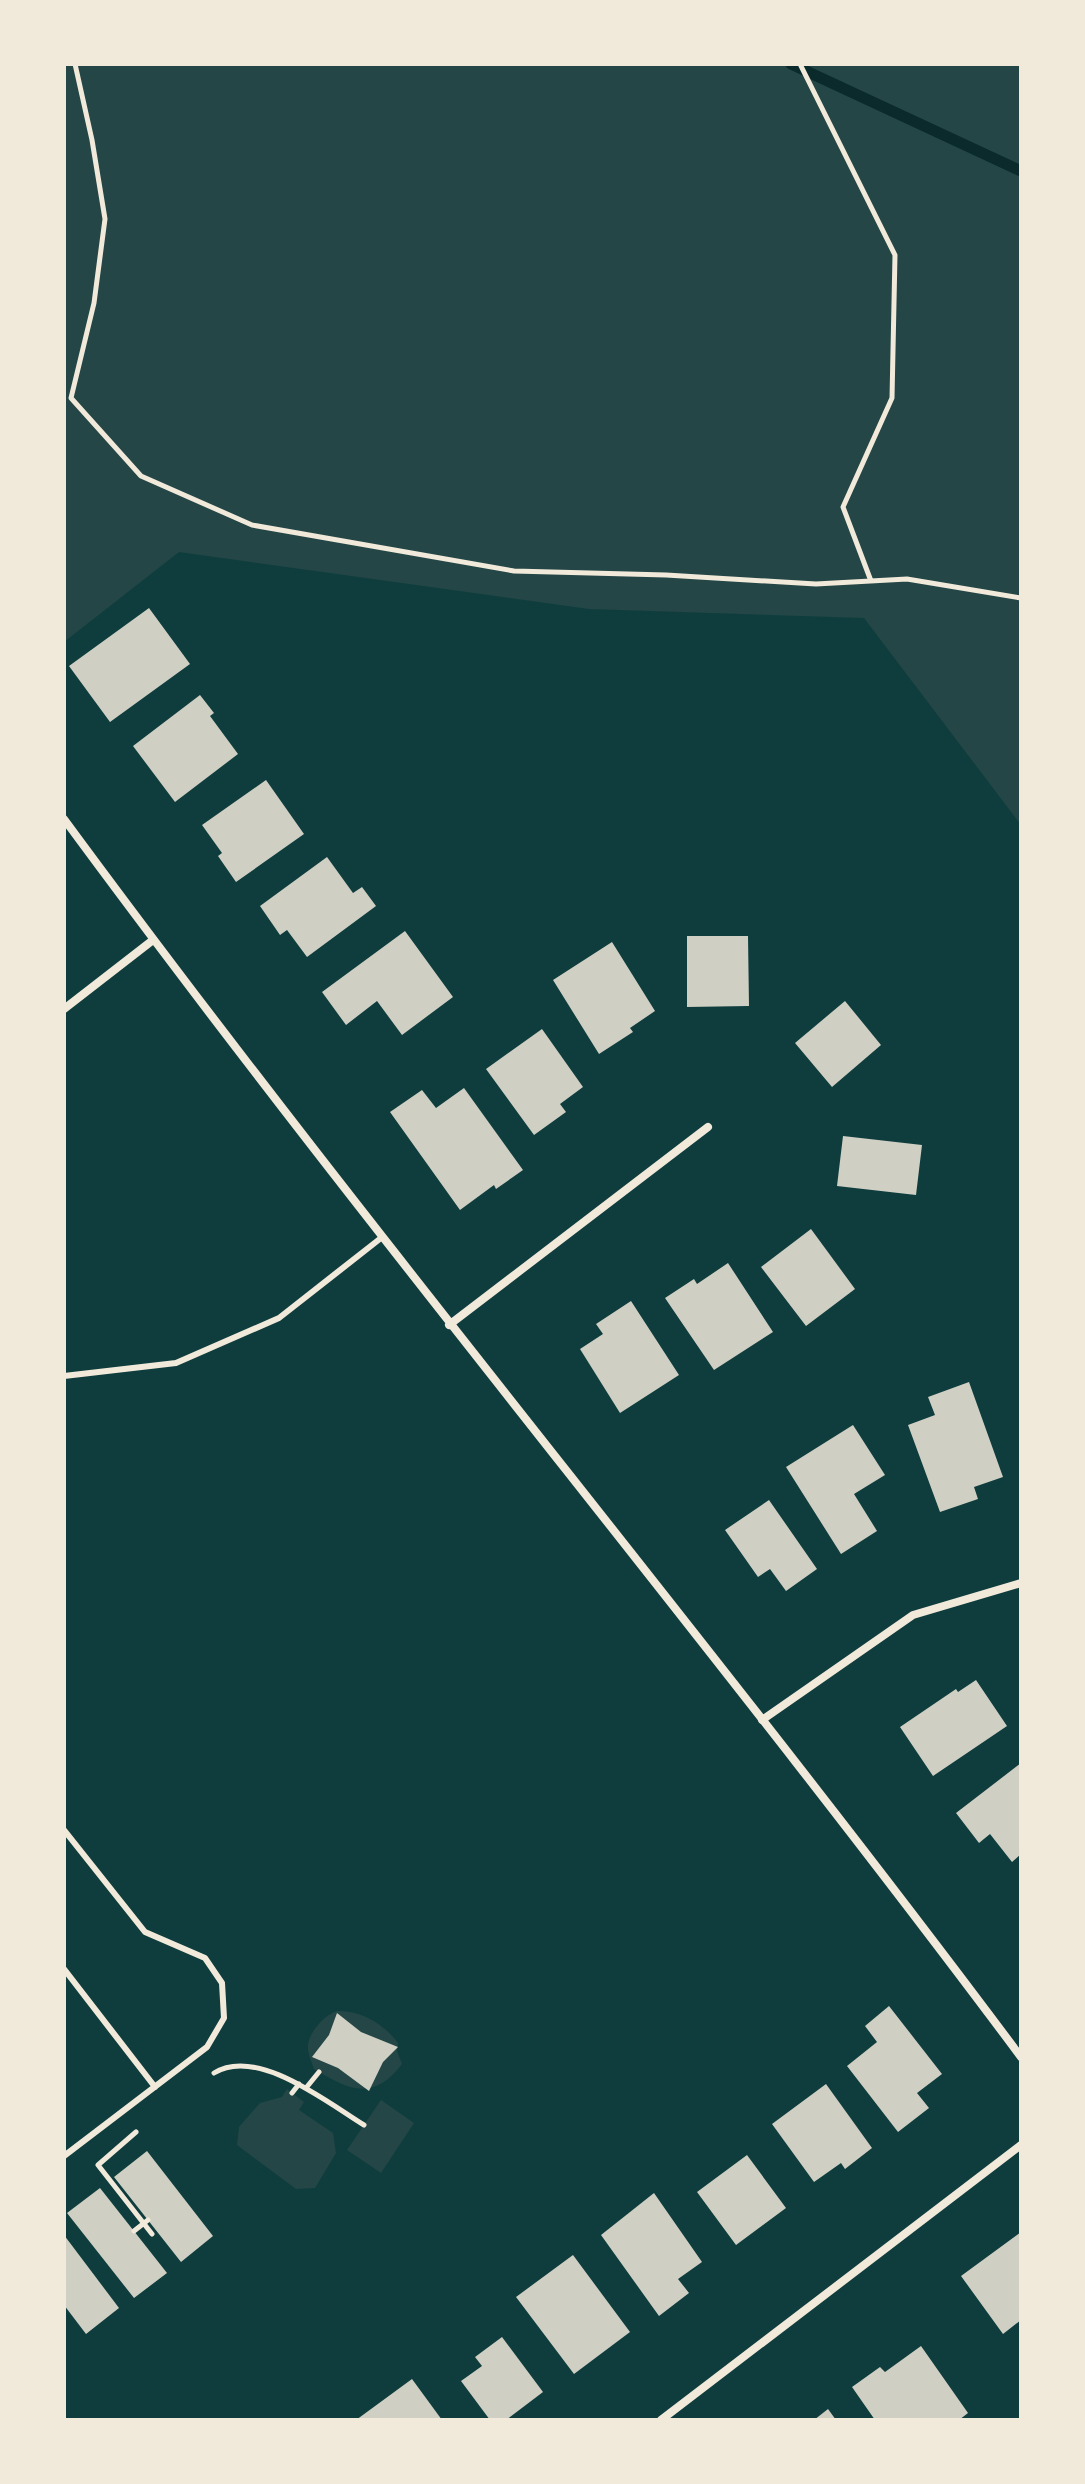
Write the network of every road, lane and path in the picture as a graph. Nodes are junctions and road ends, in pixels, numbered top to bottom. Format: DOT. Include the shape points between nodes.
graph roads {
  1 [pos="75,64"];
  2 [pos="800,64"];
  3 [pos="871,581"];
  4 [pos="1021,598"];
  5 [pos="64,819"];
  6 [pos="153,940"];
  7 [pos="64,1009"];
  8 [pos="708,1127"];
  9 [pos="381,1238"];
  10 [pos="449,1325"];
  11 [pos="64,1376"];
  12 [pos="1021,1583"];
  13 [pos="762,1720"];
  14 [pos="64,1830"];
  15 [pos="64,1969"];
  16 [pos="1021,2057"];
  17 [pos="319,2072"];
  18 [pos="206,2079"];
  19 [pos="299,2084"];
  20 [pos="155,2087"];
  21 [pos="306,2088"];
  22 [pos="292,2093"];
  23 [pos="147,2123"];
  24 [pos="364,2125"];
  25 [pos="1021,2145"];
  26 [pos="64,2156"];
  27 [pos="146,2222"];
  28 [pos="134,2231"];
  29 [pos="152,2234"];
  30 [pos="661,2420"];
  1 -- 3 [label="path" via="105,219 94,303 71,398 141,476 252,525 514,571 816,584"];
  2 -- 3 [label="path" via="895,255 892,398 843,507"];
  3 -- 4 [label="path" via="907,579"];
  5 -- 6 [label="street"];
  6 -- 7 [label="street"];
  6 -- 9 [label="street"];
  8 -- 10 [label="street"];
  9 -- 10 [label="street"];
  9 -- 11 [label="lane" via="279,1318 176,1363"];
  10 -- 13 [label="street"];
  12 -- 13 [label="street" via="913,1615"];
  13 -- 16 [label="street"];
  14 -- 20 [label="lane" via="145,1932 205,1958 222,1983 224,2018 207,2047"];
  15 -- 20 [label="lane"];
  17 -- 21 [label="path"];
  18 -- 19 [label="path" via="218,2070 241,2066"];
  19 -- 21 [label="path"];
  19 -- 22 [label="path"];
  20 -- 26 [label="lane"];
  21 -- 24 [label="path"];
  23 -- 27 [label="path" via="98,2165"];
  25 -- 30 [label="street"];
  27 -- 28 [label="path"];
  27 -- 29 [label="path"];
}
